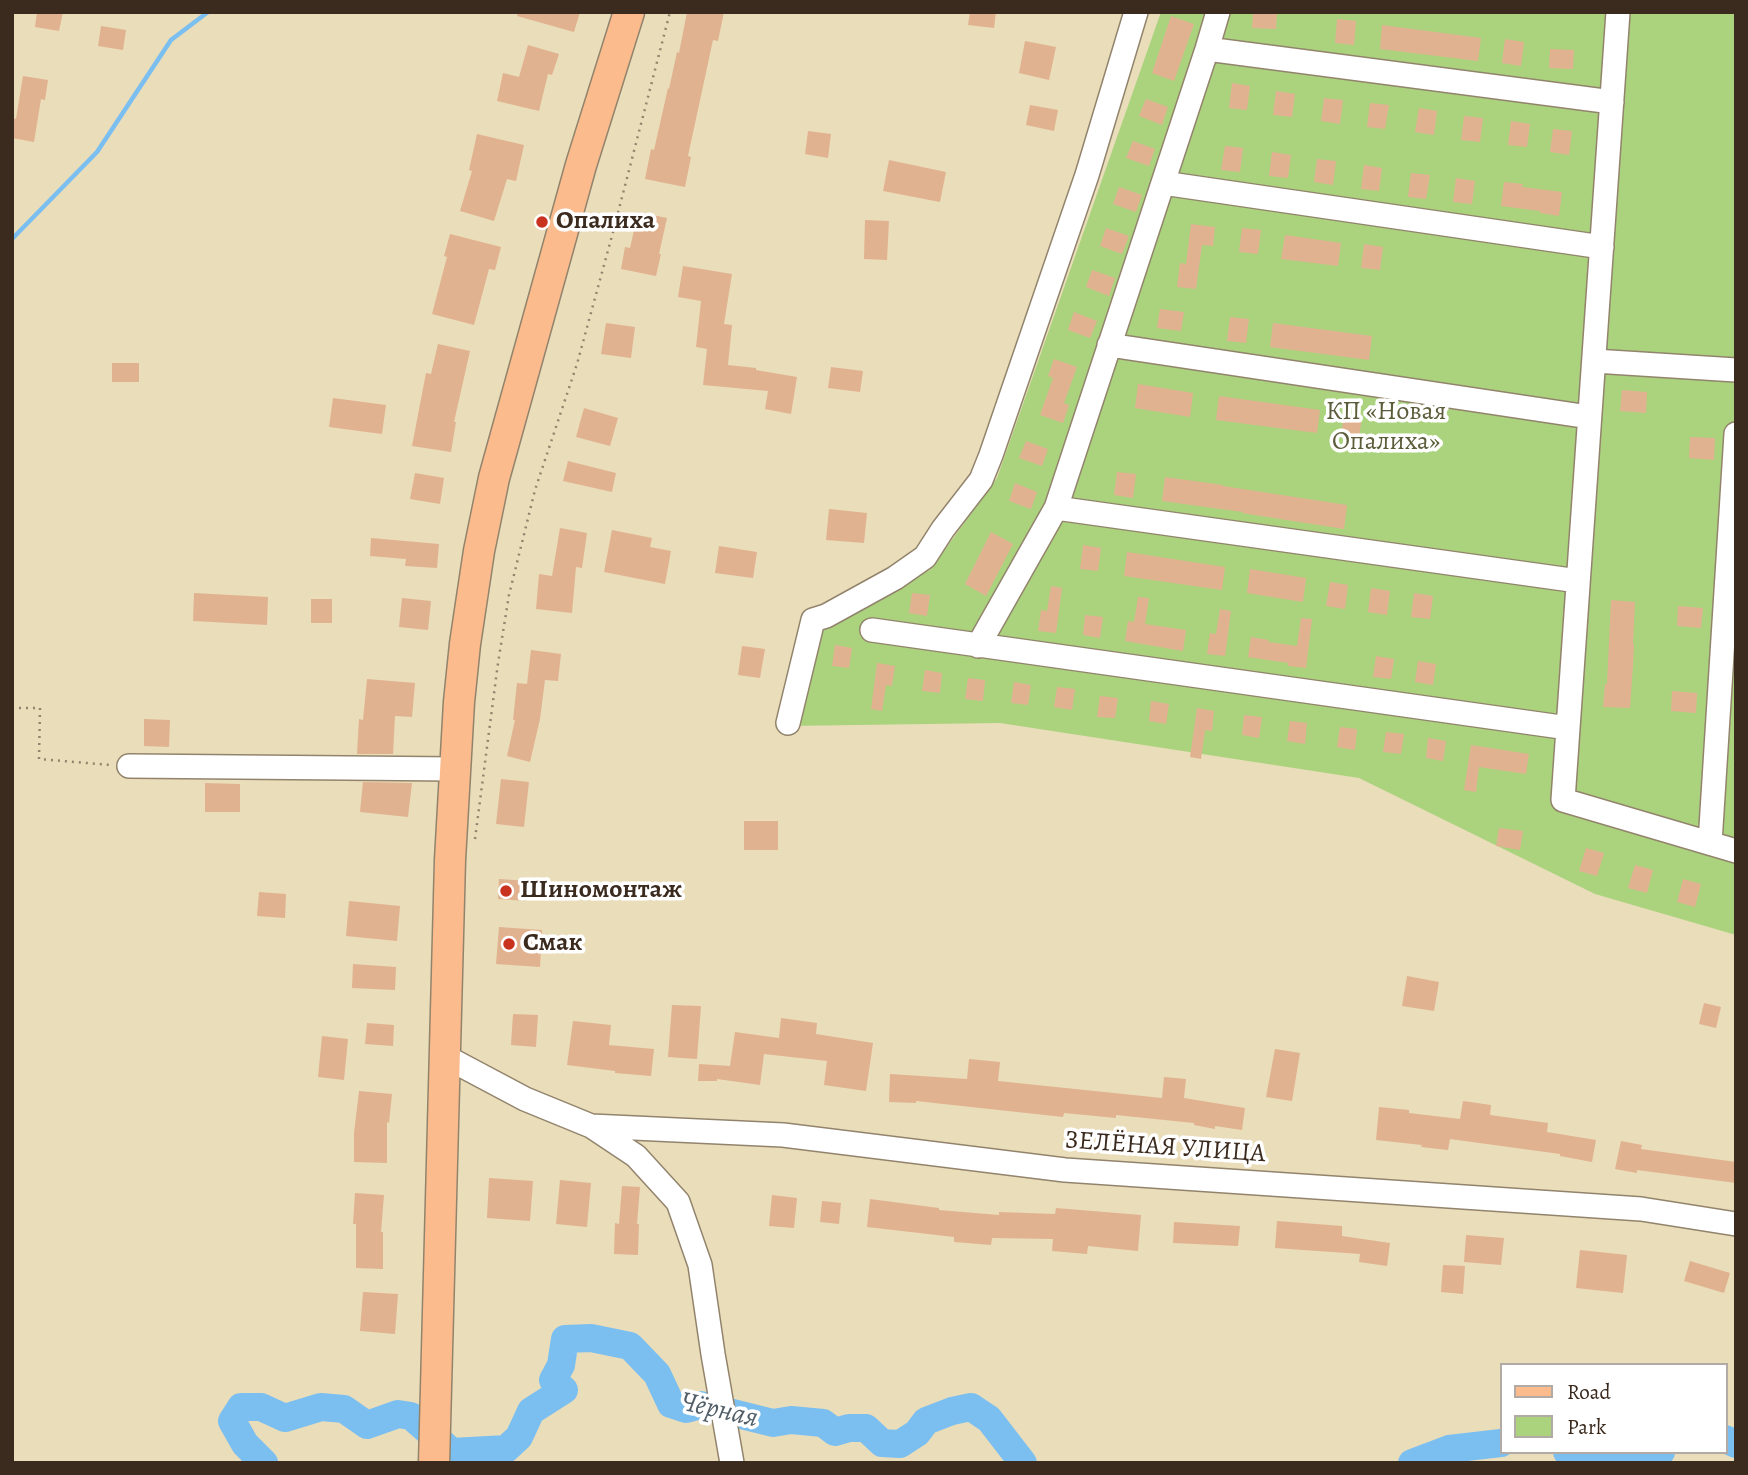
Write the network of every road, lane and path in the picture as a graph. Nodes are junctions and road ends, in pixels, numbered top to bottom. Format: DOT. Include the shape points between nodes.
graph roads {
  1 [pos="629,12"];
  2 [pos="670,12"];
  3 [pos="1136,12"];
  4 [pos="1218,12"];
  5 [pos="1618,12"];
  6 [pos="1207,49"];
  7 [pos="1612,102"];
  8 [pos="1163,183"];
  9 [pos="1602,247"];
  10 [pos="1109,345"];
  11 [pos="1594,360"];
  12 [pos="1736,370"];
  13 [pos="1589,417"];
  14 [pos="1736,434"];
  15 [pos="1056,508"];
  16 [pos="1733,524"];
  17 [pos="1578,582"];
  18 [pos="873,630"];
  19 [pos="978,646"];
  20 [pos="1728,699"];
  21 [pos="12,708"];
  22 [pos="788,723"];
  23 [pos="1568,728"];
  24 [pos="129,766"];
  25 [pos="455,769"];
  26 [pos="1710,844"];
  27 [pos="474,849"];
  28 [pos="1736,850"];
  29 [pos="444,1056"];
  30 [pos="591,1126"];
  31 [pos="1736,1224"];
  32 [pos="434,1463"];
  33 [pos="732,1463"];
  1 -- 25 [label="main road" via="494,478 465,644"];
  2 -- 27 [label="path" via="610,245 535,490 509,595"];
  3 -- 22 [label="street" via="1087,176 981,480 925,557 895,579 813,620"];
  4 -- 6 [label="street"];
  5 -- 7 [label="street"];
  6 -- 7 [label="street"];
  6 -- 8 [label="street"];
  7 -- 9 [label="street"];
  8 -- 9 [label="street"];
  8 -- 10 [label="street"];
  9 -- 11 [label="street"];
  10 -- 13 [label="street"];
  10 -- 15 [label="street"];
  11 -- 12 [label="street"];
  11 -- 13 [label="street"];
  13 -- 17 [label="street"];
  14 -- 16 [label="street"];
  15 -- 17 [label="street"];
  15 -- 19 [label="street"];
  16 -- 20 [label="street"];
  17 -- 23 [label="street"];
  18 -- 19 [label="street"];
  19 -- 23 [label="street"];
  20 -- 26 [label="street"];
  21 -- 24 [label="path" via="40,708 39,759"];
  23 -- 26 [label="street" via="1563,800"];
  24 -- 25 [label="street"];
  25 -- 29 [label="main road"];
  26 -- 28 [label="street"];
  29 -- 30 [label="street" via="525,1099"];
  29 -- 32 [label="main road"];
  30 -- 31 [label="street, ЗЕЛЁНАЯ УЛИЦА" via="783,1135 1065,1170 1641,1209"];
  30 -- 33 [label="street" via="636,1156 678,1202 700,1265"];
}
